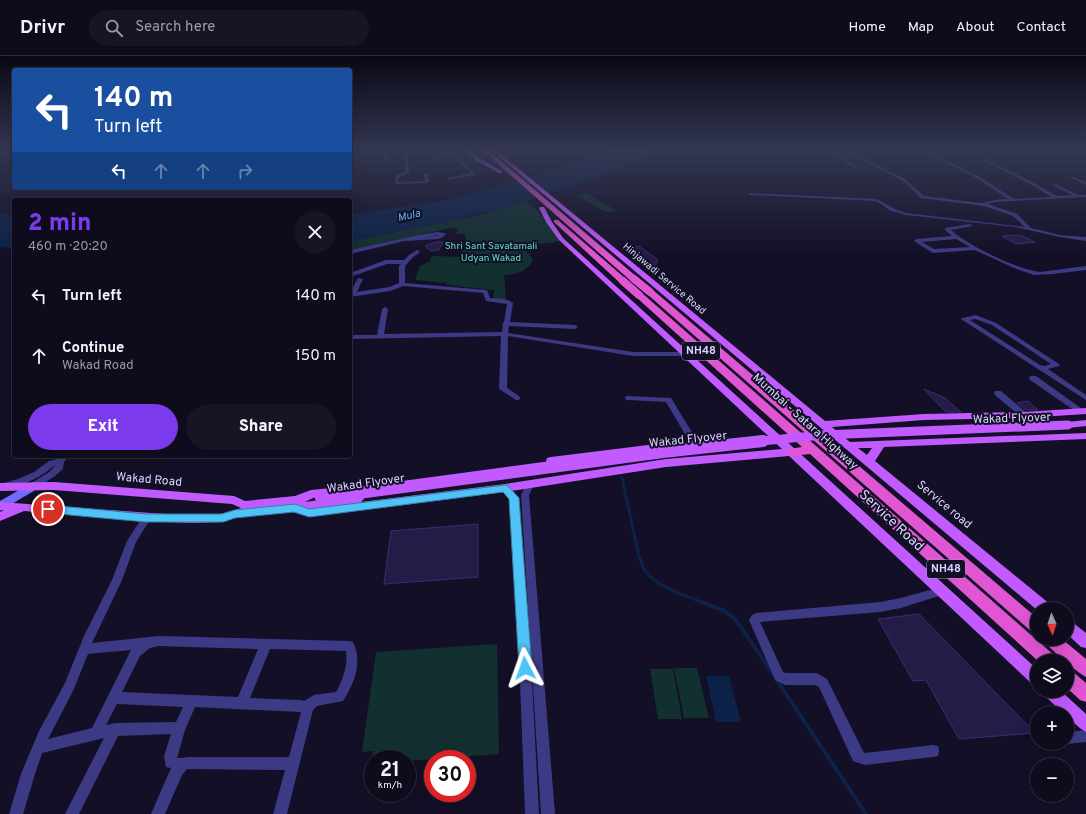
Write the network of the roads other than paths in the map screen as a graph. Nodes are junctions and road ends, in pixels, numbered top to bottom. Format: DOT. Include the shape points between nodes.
graph roads {
  1 [pos="519,185"];
  2 [pos="528,185"];
  3 [pos="910,185"];
  4 [pos="990,185"];
  5 [pos="1035,185"];
  6 [pos="1055,185"];
  7 [pos="750,194"];
  8 [pos="1077,196"];
  9 [pos="1086,196"];
  10 [pos="1057,198"];
  11 [pos="1013,200"];
  12 [pos="983,205"];
  13 [pos="547,206"];
  14 [pos="984,222"];
  15 [pos="1029,229"];
  16 [pos="958,238"];
  17 [pos="1086,239"];
  18 [pos="406,240"];
  19 [pos="976,248"];
  20 [pos="352,252"];
  21 [pos="417,252"];
  22 [pos="406,262"];
  23 [pos="1086,268"];
  24 [pos="352,274"];
  25 [pos="360,279"];
  26 [pos="402,284"];
  27 [pos="651,286"];
  28 [pos="616,289"];
  29 [pos="352,295"];
  30 [pos="385,309"];
  31 [pos="505,324"];
  32 [pos="575,327"];
  33 [pos="505,334"];
  34 [pos="352,337"];
  35 [pos="380,337"];
  36 [pos="686,354"];
  37 [pos="1038,366"];
  38 [pos="1033,378"];
  39 [pos="998,393"];
  40 [pos="516,398"];
  41 [pos="629,398"];
  42 [pos="1086,398"];
  43 [pos="1084,411"];
  44 [pos="1024,415"];
  45 [pos="1086,423"];
  46 [pos="823,424"];
  47 [pos="1086,430"];
  48 [pos="770,432"];
  49 [pos="1078,433"];
  50 [pos="882,443"];
  51 [pos="695,444"];
  52 [pos="849,445"];
  53 [pos="657,447"];
  54 [pos="812,450"];
  55 [pos="792,452"];
  56 [pos="62,458"];
  57 [pos="870,462"];
  58 [pos="666,463"];
  59 [pos="530,485"];
  60 [pos="33,486"];
  61 [pos="1,487"];
  62 [pos="505,488"];
  63 [pos="295,504"];
  64 [pos="0,509"];
  65 [pos="146,518"];
  66 [pos="941,591"];
  67 [pos="1038,602"];
  68 [pos="534,614"];
  69 [pos="522,615"];
  70 [pos="1030,621"];
  71 [pos="1074,632"];
  72 [pos="1086,642"];
  73 [pos="147,643"];
  74 [pos="266,644"];
  75 [pos="1059,646"];
  76 [pos="84,649"];
  77 [pos="1041,654"];
  78 [pos="1086,669"];
  79 [pos="1030,673"];
  80 [pos="538,680"];
  81 [pos="526,681"];
  82 [pos="1074,683"];
  83 [pos="1086,694"];
  84 [pos="114,698"];
  85 [pos="1058,698"];
  86 [pos="192,701"];
  87 [pos="242,703"];
  88 [pos="306,708"];
  89 [pos="1086,724"];
  90 [pos="179,728"];
  91 [pos="115,729"];
  92 [pos="96,732"];
  93 [pos="1086,736"];
  94 [pos="1074,737"];
  95 [pos="38,748"];
  96 [pos="933,751"];
  97 [pos="293,764"];
  98 [pos="182,765"];
  99 [pos="16,814"];
  100 [pos="72,814"];
  101 [pos="158,814"];
  102 [pos="280,814"];
  103 [pos="532,814"];
  104 [pos="548,814"];
  1 -- 13 [label="highway, NH48"];
  2 -- 13 [label="highway, NH48"];
  3 -- 12 [label="street" via="923,197"];
  4 -- 11 [label="street"];
  5 -- 10 [label="street"];
  6 -- 8 [label="street"];
  7 -- 14 [label="street" via="877,200 893,210 906,214"];
  8 -- 9 [label="street"];
  8 -- 10 [label="street"];
  10 -- 11 [label="street"];
  11 -- 12 [label="street" via="990,201"];
  12 -- 15 [label="street" via="1016,215"];
  13 -- 27 [label="main road, Hinjawadi Service Road"];
  13 -- 27 [label="highway, Mumbai - Satara Highway / NH48, bridge" via="634,279"];
  13 -- 28 [label="main road, Service Road" via="549,222 561,239"];
  13 -- 54 [label="highway, Mumbai - Satara Highway / NH48, bridge" via="623,281"];
  14 -- 15 [label="street"];
  14 -- 16 [label="street" via="947,228"];
  15 -- 17 [label="street"];
  16 -- 19 [label="street"];
  16 -- 19 [label="street" via="917,241 933,251"];
  18 -- 18 [label="street" via="441,233 444,234 442,237"];
  18 -- 20 [label="street"];
  19 -- 23 [label="street" via="1032,273"];
  21 -- 22 [label="street"];
  22 -- 24 [label="street" via="386,262"];
  22 -- 26 [label="street" via="401,268"];
  25 -- 29 [label="street"];
  26 -- 29 [label="street" via="390,289"];
  26 -- 31 [label="street" via="486,291 488,300 510,303"];
  27 -- 28 [label="main road"];
  27 -- 46 [label="main road, Hinjawadi Service Road"];
  27 -- 70 [label="highway, Mumbai - Satara Highway / NH48"];
  28 -- 36 [label="main road, Service Road"];
  30 -- 35 [label="street"];
  31 -- 32 [label="street"];
  31 -- 33 [label="street"];
  33 -- 35 [label="street"];
  33 -- 36 [label="street" via="632,354"];
  33 -- 40 [label="street" via="502,389"];
  34 -- 35 [label="street"];
  36 -- 48 [label="main road, Service Road"];
  37 -- 37 [label="street" via="1046,368 1057,365 994,324 976,317 964,320"];
  37 -- 42 [label="street"];
  38 -- 43 [label="street"];
  39 -- 44 [label="street"];
  41 -- 51 [label="street" via="668,400"];
  43 -- 44 [label="main road"];
  44 -- 46 [label="main road" via="924,417"];
  45 -- 49 [label="main road, Wakad Flyover"];
  46 -- 52 [label="main road, Service road"];
  47 -- 49 [label="main road, Wakad Flyover"];
  48 -- 51 [label="main road" via="758,438"];
  48 -- 55 [label="main road, Service Road"];
  49 -- 50 [label="main road"];
  49 -- 63 [label="main road, Wakad Flyover, bridge" via="823,435 663,452"];
  50 -- 52 [label="main road"];
  50 -- 57 [label="main road"];
  51 -- 53 [label="main road"];
  52 -- 57 [label="main road, Service road"];
  53 -- 58 [label="main road"];
  53 -- 63 [label="main road" via="311,494"];
  54 -- 55 [label="highway"];
  54 -- 77 [label="highway, Mumbai - Satara Highway / NH48"];
  55 -- 58 [label="main road"];
  55 -- 66 [label="main road, Service Road"];
  56 -- 60 [label="street" via="60,467"];
  56 -- 61 [label="street" via="37,474"];
  57 -- 67 [label="main road, Service road"];
  58 -- 59 [label="main road"];
  59 -- 62 [label="main road"];
  59 -- 68 [label="street" via="525,495"];
  60 -- 61 [label="main road, Wakad Road"];
  60 -- 63 [label="main road, Wakad Road" via="234,500 244,505"];
  60 -- 64 [label="main road"];
  62 -- 63 [label="main road" via="309,513"];
  62 -- 69 [label="street" via="514,498"];
  63 -- 65 [label="main road" via="223,518"];
  64 -- 65 [label="main road" via="25,507"];
  65 -- 76 [label="street" via="132,541 117,580"];
  66 -- 79 [label="main road, Service Road"];
  66 -- 96 [label="street" via="889,606 754,620 781,678 817,679 823,683 860,758"];
  68 -- 69 [label="street"];
  68 -- 80 [label="street"];
  69 -- 81 [label="street"];
  71 -- 72 [label="main road"];
  73 -- 74 [label="street" via="159,641"];
  73 -- 76 [label="street"];
  73 -- 84 [label="street" via="136,652"];
  74 -- 87 [label="street"];
  74 -- 88 [label="street" via="349,646 352,650 345,688 339,697 314,701"];
  75 -- 78 [label="highway"];
  76 -- 95 [label="street"];
  80 -- 81 [label="street"];
  80 -- 104 [label="street"];
  81 -- 103 [label="street"];
  82 -- 83 [label="highway"];
  84 -- 86 [label="street"];
  84 -- 92 [label="street"];
  85 -- 89 [label="main road"];
  86 -- 87 [label="street"];
  86 -- 90 [label="street"];
  87 -- 88 [label="street"];
  88 -- 97 [label="street"];
  90 -- 91 [label="street"];
  90 -- 98 [label="street" via="170,756 171,762"];
  91 -- 92 [label="street"];
  91 -- 100 [label="street"];
  92 -- 95 [label="street"];
  93 -- 94 [label="street"];
  95 -- 99 [label="street"];
  97 -- 98 [label="street"];
  97 -- 102 [label="street"];
  98 -- 101 [label="street" via="177,770"];
}
